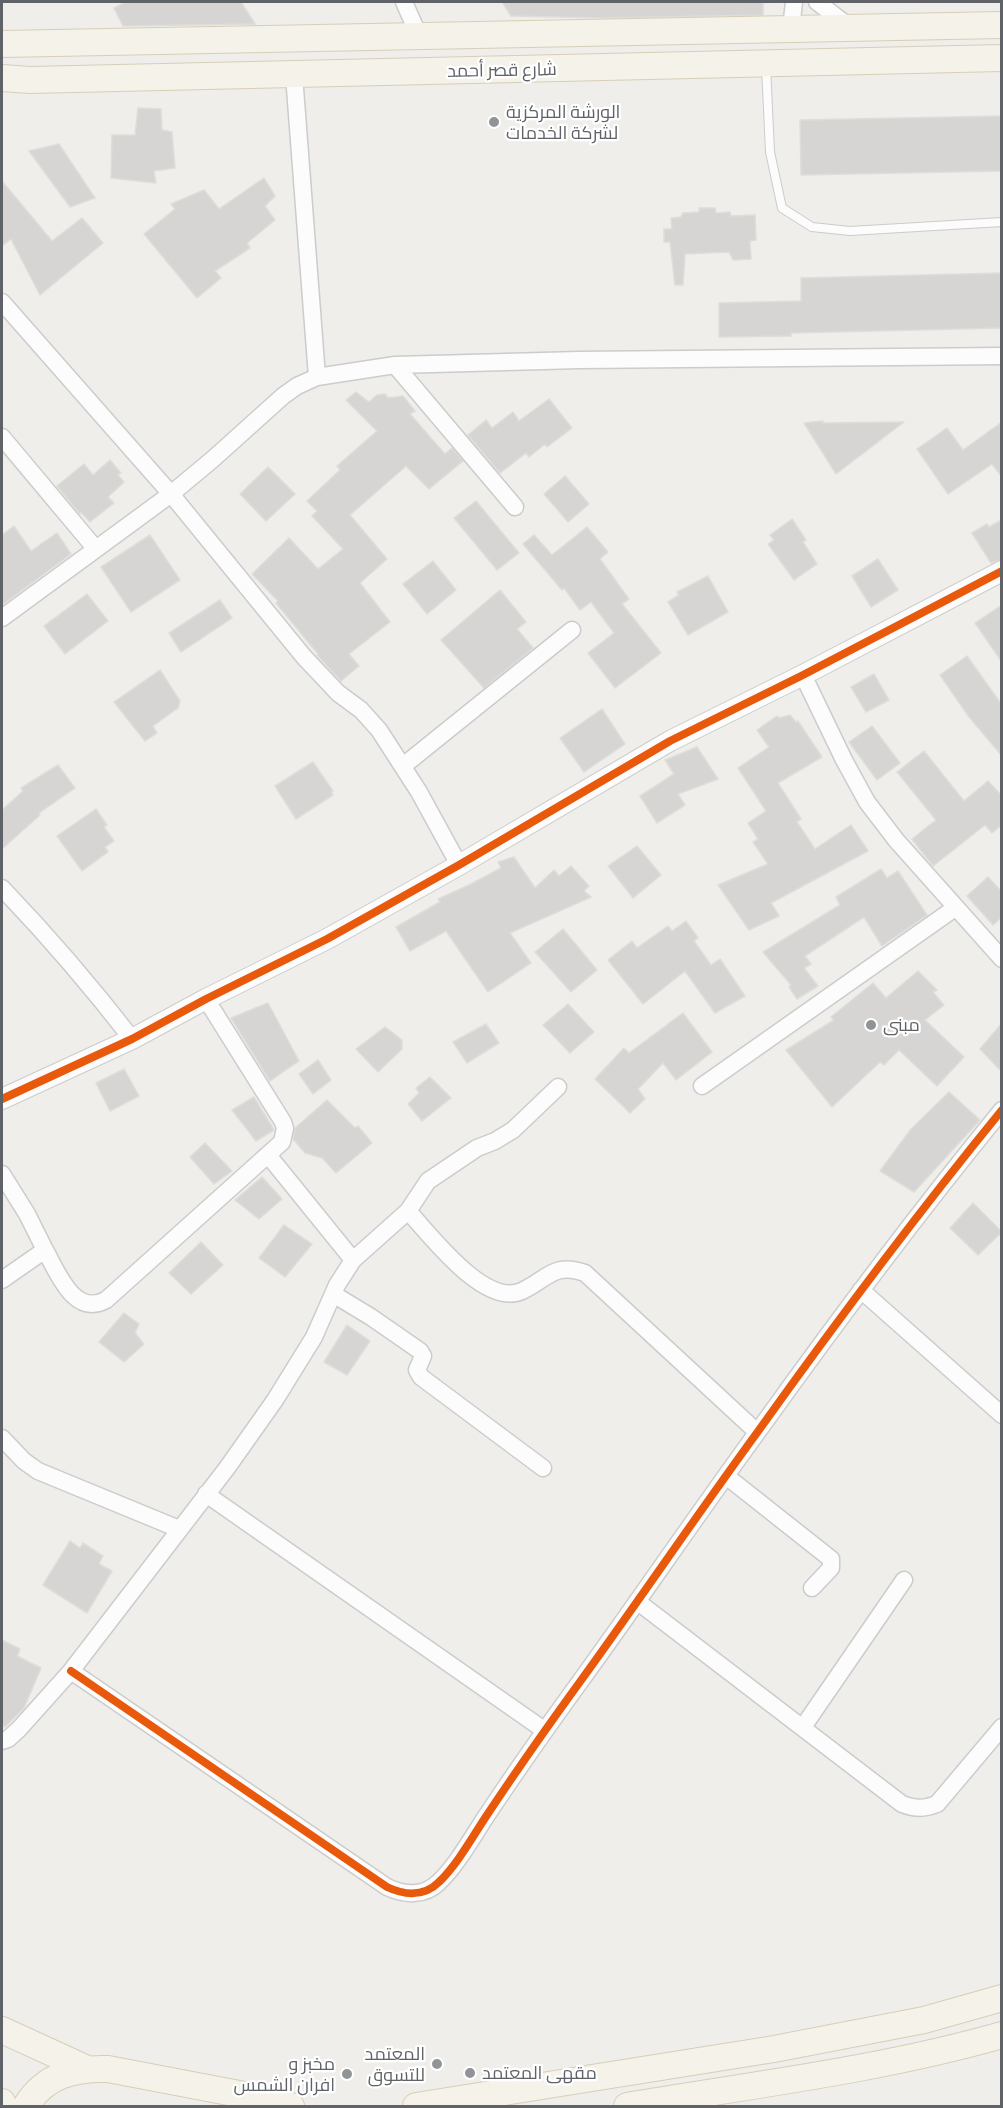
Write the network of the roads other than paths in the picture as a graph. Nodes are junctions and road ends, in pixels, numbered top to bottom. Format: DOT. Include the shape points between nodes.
graph roads {
  1 [pos="404,2"];
  2 [pos="794,2"];
  3 [pos="817,2"];
  4 [pos="1002,25"];
  5 [pos="851,28"];
  6 [pos="791,29"];
  7 [pos="419,36"];
  8 [pos="2,44"];
  9 [pos="1002,58"];
  10 [pos="766,64"];
  11 [pos="294,75"];
  12 [pos="2,78"];
  13 [pos="1002,222"];
  14 [pos="2,302"];
  15 [pos="1002,357"];
  16 [pos="395,365"];
  17 [pos="317,378"];
  18 [pos="2,437"];
  19 [pos="171,494"];
  20 [pos="515,507"];
  21 [pos="95,548"];
  22 [pos="1002,571"];
  23 [pos="2,618"];
  24 [pos="572,630"];
  25 [pos="803,675"];
  26 [pos="403,766"];
  27 [pos="459,865"];
  28 [pos="2,888"];
  29 [pos="955,908"];
  30 [pos="1002,959"];
  31 [pos="206,999"];
  32 [pos="132,1039"];
  33 [pos="702,1086"];
  34 [pos="558,1087"];
  35 [pos="2,1099"];
  36 [pos="1002,1110"];
  37 [pos="268,1155"];
  38 [pos="2,1174"];
  39 [pos="408,1211"];
  40 [pos="45,1250"];
  41 [pos="353,1260"];
  42 [pos="2,1280"];
  43 [pos="861,1290"];
  44 [pos="333,1294"];
  45 [pos="1002,1415"];
  46 [pos="757,1432"];
  47 [pos="2,1438"];
  48 [pos="543,1468"];
  49 [pos="726,1476"];
  50 [pos="206,1494"];
  51 [pos="179,1529"];
  52 [pos="904,1580"];
  53 [pos="812,1588"];
  54 [pos="638,1602"];
  55 [pos="71,1671"];
  56 [pos="803,1727"];
  57 [pos="1002,1727"];
  58 [pos="544,1730"];
  59 [pos="2,1741"];
  60 [pos="1002,1998"];
  61 [pos="2,2030"];
  62 [pos="999,2037"];
  63 [pos="85,2068"];
  64 [pos="2,2102"];
  65 [pos="4,2106"];
  66 [pos="26,2106"];
  67 [pos="291,2106"];
  68 [pos="416,2106"];
  69 [pos="627,2106"];
  1 -- 7 [label="street"];
  2 -- 6 [label="street"];
  3 -- 5 [label="street"];
  4 -- 5 [label="main road, شارع قصر أحمد"];
  5 -- 6 [label="main road, شارع قصر أحمد"];
  6 -- 7 [label="main road, شارع قصر أحمد"];
  7 -- 8 [label="main road, شارع قصر أحمد"];
  9 -- 10 [label="main road, شارع قصر أحمد"];
  10 -- 11 [label="main road, شارع قصر أحمد"];
  10 -- 13 [label="lane" via="770,152 782,208 812,227 850,231"];
  11 -- 12 [label="main road, شارع قصر أحمد"];
  11 -- 17 [label="street"];
  14 -- 19 [label="street"];
  15 -- 16 [label="street"];
  16 -- 17 [label="street"];
  16 -- 20 [label="street"];
  17 -- 19 [label="street" via="283,396"];
  18 -- 21 [label="street"];
  19 -- 21 [label="street"];
  19 -- 26 [label="street" via="304,657 379,730"];
  21 -- 23 [label="street"];
  22 -- 25 [label="street"];
  24 -- 26 [label="street"];
  25 -- 27 [label="street" via="670,741"];
  25 -- 29 [label="street" via="867,802"];
  26 -- 27 [label="street"];
  27 -- 31 [label="street" via="327,939"];
  28 -- 32 [label="street"];
  29 -- 30 [label="street"];
  29 -- 33 [label="street"];
  31 -- 32 [label="street"];
  31 -- 37 [label="street" via="283,1122 282,1142"];
  32 -- 35 [label="street"];
  34 -- 39 [label="street" via="513,1130 477,1148 428,1181"];
  36 -- 43 [label="street"];
  37 -- 40 [label="street" via="99,1304 74,1298"];
  37 -- 41 [label="street"];
  38 -- 40 [label="street"];
  39 -- 41 [label="street"];
  39 -- 46 [label="street" via="466,1272 502,1294 523,1291 562,1269 585,1273"];
  40 -- 42 [label="street"];
  41 -- 44 [label="street"];
  43 -- 45 [label="street"];
  43 -- 46 [label="street"];
  44 -- 48 [label="street" via="420,1351 423,1356 417,1370 421,1377"];
  44 -- 50 [label="street" via="295,1369"];
  46 -- 49 [label="street"];
  47 -- 51 [label="street" via="38,1471"];
  49 -- 53 [label="street" via="831,1558 831,1568"];
  49 -- 54 [label="street"];
  50 -- 51 [label="street"];
  50 -- 58 [label="street"];
  51 -- 55 [label="street"];
  52 -- 56 [label="street"];
  54 -- 56 [label="street"];
  54 -- 58 [label="street"];
  55 -- 58 [label="street" via="365,1874 400,1893 424,1892 438,1883"];
  55 -- 59 [label="street" via="19,1729"];
  56 -- 57 [label="street" via="913,1809 937,1804"];
  60 -- 68 [label="main road" via="924,2020 785,2047"];
  61 -- 63 [label="main road"];
  62 -- 69 [label="main road" via="860,2067"];
  63 -- 66 [label="main road" via="62,2074 44,2085"];
  63 -- 67 [label="main road" via="108,2069"];
  64 -- 65 [label="main road"];
}
